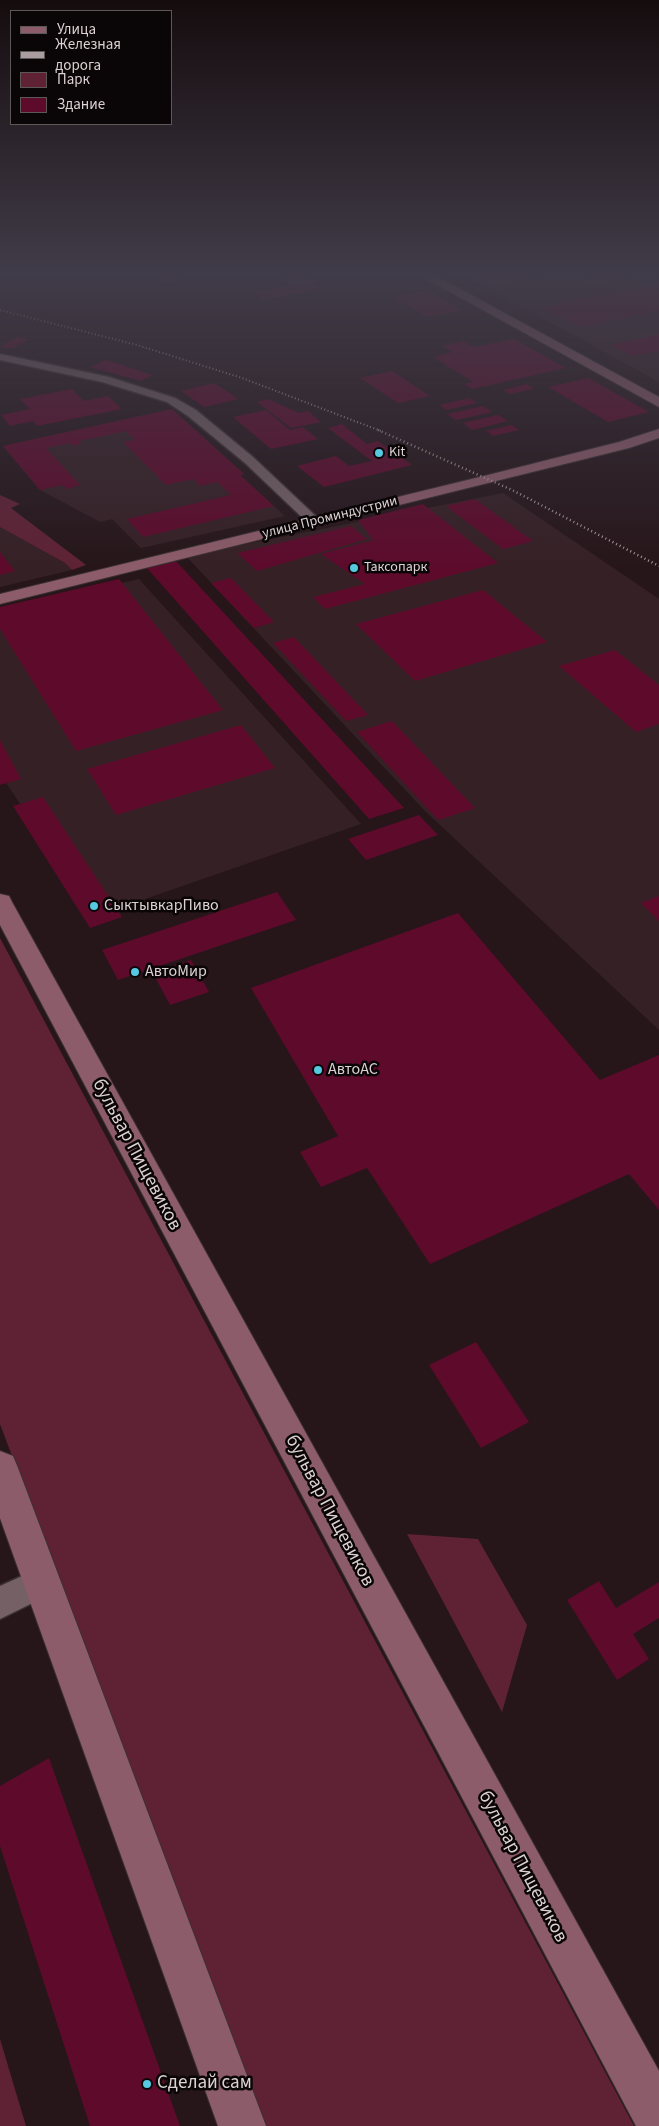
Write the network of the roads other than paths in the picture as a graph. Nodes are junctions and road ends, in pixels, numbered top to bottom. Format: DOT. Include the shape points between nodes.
graph roads {
  1 [pos="65,371"];
  2 [pos="601,371"];
  3 [pos="659,403"];
  4 [pos="659,433"];
  5 [pos="314,521"];
  6 [pos="0,599"];
  7 [pos="0,902"];
  8 [pos="0,1468"];
  9 [pos="42,1582"];
  10 [pos="0,1603"];
  11 [pos="659,2119"];
  12 [pos="242,2126"];
  1 -- 5 [label="street" via="171,400 249,460"];
  2 -- 3 [label="main road"];
  4 -- 5 [label="main road, улица Проминдустрии" via="624,445"];
  5 -- 6 [label="main road, улица Проминдустрии"];
  7 -- 11 [label="main road, бульвар Пищевиков"];
  8 -- 9 [label="main road"];
  9 -- 10 [label="street"];
  9 -- 12 [label="main road"];
}
